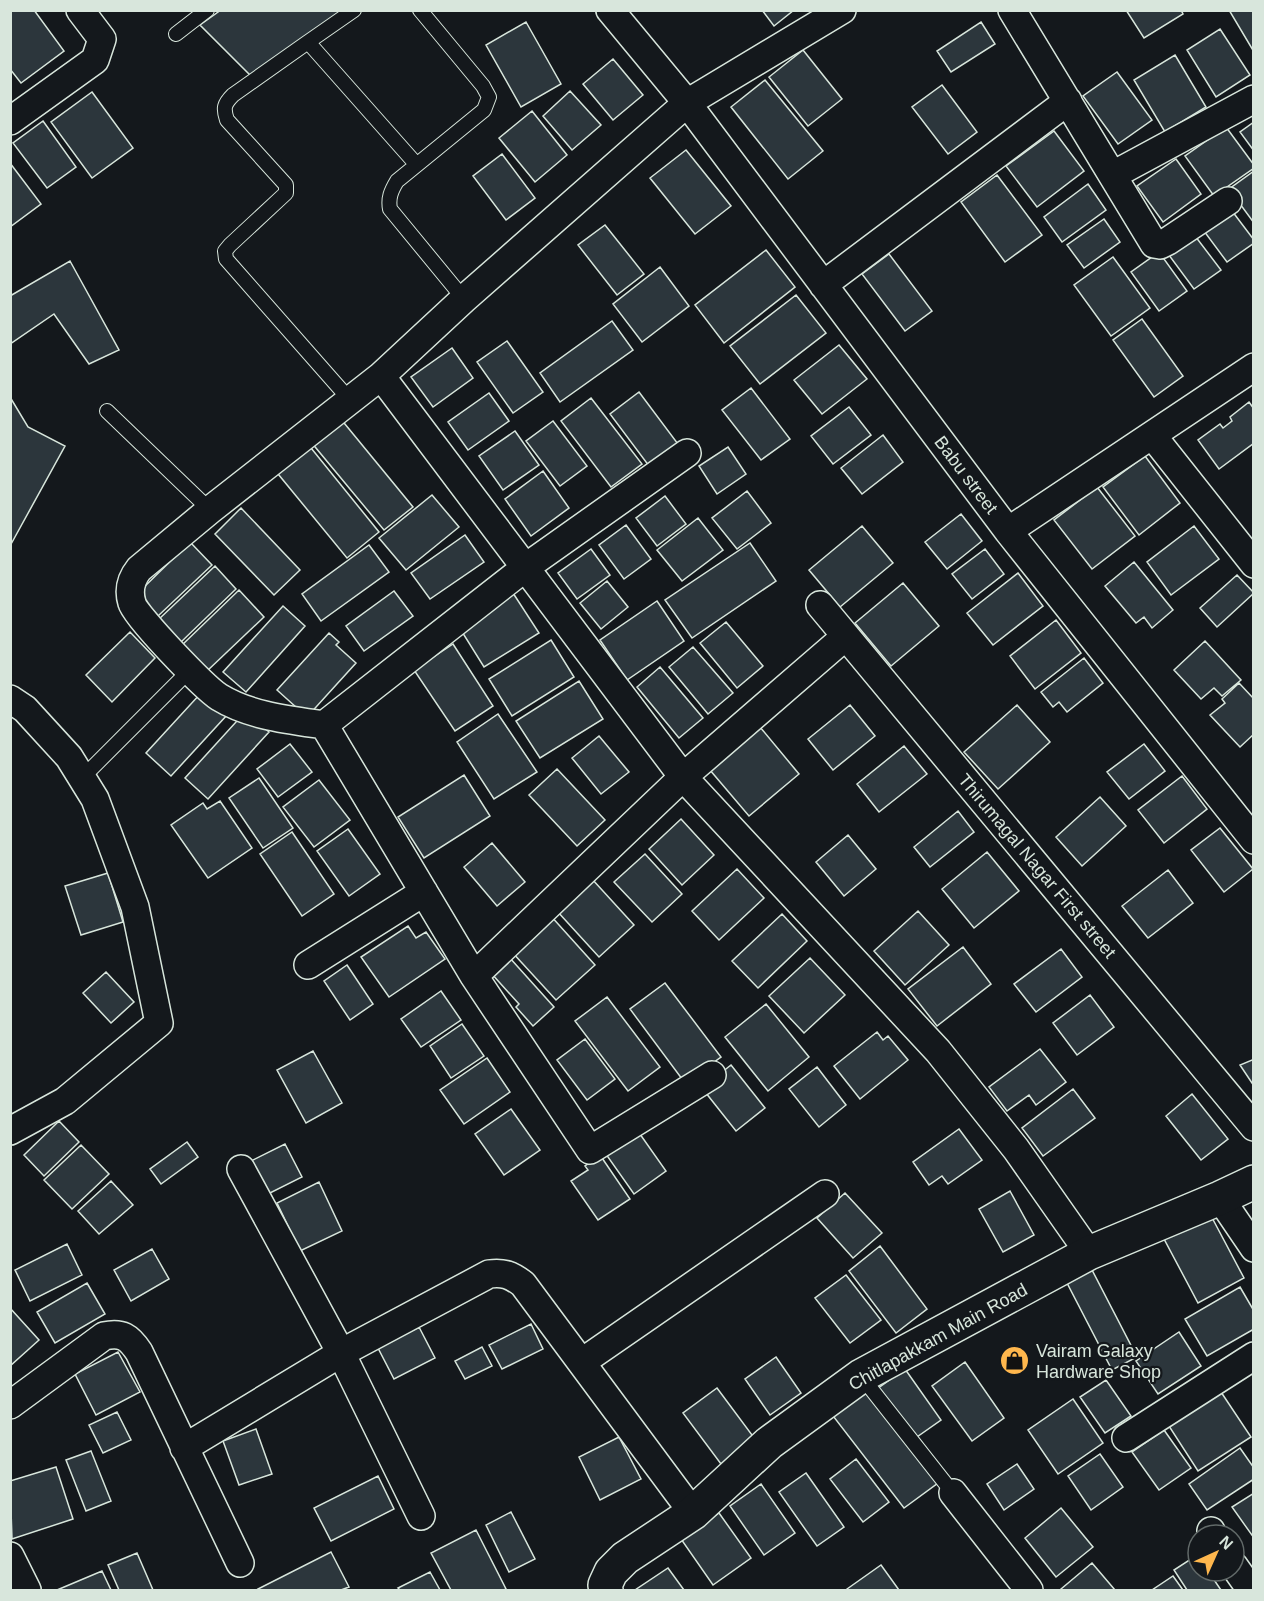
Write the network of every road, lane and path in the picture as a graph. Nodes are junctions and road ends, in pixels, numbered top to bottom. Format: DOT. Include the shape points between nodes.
graph roads {
  1 [pos="80,10"];
  2 [pos="207,10"];
  3 [pos="354,10"];
  4 [pos="420,10"];
  5 [pos="610,10"];
  6 [pos="842,10"];
  7 [pos="1012,10"];
  8 [pos="176,34"];
  9 [pos="308,42"];
  10 [pos="1254,99"];
  11 [pos="1068,101"];
  12 [pos="687,104"];
  13 [pos="10,121"];
  14 [pos="416,164"];
  15 [pos="1113,175"];
  16 [pos="1228,201"];
  17 [pos="823,285"];
  18 [pos="464,299"];
  19 [pos="1254,367"];
  20 [pos="381,376"];
  21 [pos="350,400"];
  22 [pos="107,411"];
  23 [pos="1152,435"];
  24 [pos="687,453"];
  25 [pos="210,510"];
  26 [pos="1008,531"];
  27 [pos="1254,564"];
  28 [pos="526,567"];
  29 [pos="820,605"];
  30 [pos="846,636"];
  31 [pos="189,671"];
  32 [pos="10,699"];
  33 [pos="324,725"];
  34 [pos="683,777"];
  35 [pos="82,778"];
  36 [pos="1254,840"];
  37 [pos="424,892"];
  38 [pos="308,965"];
  39 [pos="474,976"];
  40 [pos="712,1075"];
  41 [pos="1254,1127"];
  42 [pos="10,1131"];
  43 [pos="241,1169"];
  44 [pos="1254,1182"];
  45 [pos="825,1194"];
  46 [pos="1220,1198"];
  47 [pos="1254,1248"];
  48 [pos="1089,1253"];
  49 [pos="341,1353"];
  50 [pos="1254,1356"];
  51 [pos="582,1362"];
  52 [pos="861,1376"];
  53 [pos="10,1405"];
  54 [pos="1126,1438"];
  55 [pos="184,1448"];
  56 [pos="953,1493"];
  57 [pos="693,1513"];
  58 [pos="421,1516"];
  59 [pos="10,1556"];
  60 [pos="240,1563"];
  61 [pos="602,1589"];
  62 [pos="27,1590"];
  63 [pos="1029,1590"];
  1 -- 13 [label="street" via="102,39 95,60"];
  2 -- 8 [label="lane"];
  3 -- 9 [label="lane"];
  4 -- 14 [label="lane" via="489,97 484,110"];
  5 -- 12 [label="street"];
  6 -- 12 [label="street"];
  7 -- 11 [label="street"];
  9 -- 14 [label="lane"];
  9 -- 21 [label="lane" via="233,95 224,109 227,120 286,186 286,193 225,251 226,259"];
  10 -- 15 [label="street"];
  11 -- 15 [label="street"];
  11 -- 17 [label="street"];
  12 -- 17 [label="street, Babu street"];
  12 -- 18 [label="street"];
  14 -- 18 [label="lane" via="391,190 390,209"];
  15 -- 16 [label="street" via="1154,244 1160,245"];
  17 -- 26 [label="street, Babu street"];
  18 -- 20 [label="street"];
  19 -- 23 [label="street"];
  20 -- 21 [label="street"];
  20 -- 28 [label="street"];
  21 -- 25 [label="street"];
  22 -- 25 [label="lane"];
  23 -- 26 [label="street"];
  23 -- 27 [label="street"];
  24 -- 28 [label="street"];
  25 -- 31 [label="street" via="139,569 130,588 132,606"];
  26 -- 36 [label="street, Babu street"];
  28 -- 33 [label="street"];
  28 -- 34 [label="street"];
  29 -- 30 [label="street, Thirumagal Nagar First street"];
  30 -- 34 [label="street"];
  30 -- 41 [label="street, Thirumagal Nagar First street"];
  31 -- 33 [label="street" via="219,697 244,708 274,718"];
  31 -- 35 [label="lane"];
  32 -- 35 [label="street" via="25,709 69,757"];
  33 -- 37 [label="street"];
  34 -- 39 [label="street"];
  34 -- 48 [label="street" via="938,1051 1016,1149"];
  35 -- 42 [label="street" via="95,799 135,907 159,1023 65,1101"];
  37 -- 38 [label="street"];
  37 -- 39 [label="street"];
  39 -- 40 [label="street" via="590,1150"];
  43 -- 49 [label="street"];
  44 -- 46 [label="street, Chitlapakkam Main Road"];
  45 -- 51 [label="street"];
  46 -- 47 [label="street"];
  46 -- 48 [label="street, Chitlapakkam Main Road"];
  48 -- 52 [label="street, Chitlapakkam Main Road"];
  49 -- 51 [label="street" via="489,1274 499,1273 511,1275 523,1284"];
  49 -- 55 [label="street"];
  49 -- 58 [label="street"];
  50 -- 54 [label="street"];
  51 -- 57 [label="street"];
  52 -- 56 [label="lane"];
  52 -- 57 [label="street, Chitlapakkam Main Road" via="769,1443"];
  53 -- 55 [label="street" via="104,1336 117,1333 132,1341 139,1352"];
  55 -- 60 [label="street"];
  56 -- 63 [label="street"];
  57 -- 61 [label="street, Chitlapakkam Main Road" via="625,1558"];
  59 -- 62 [label="street"];
}
